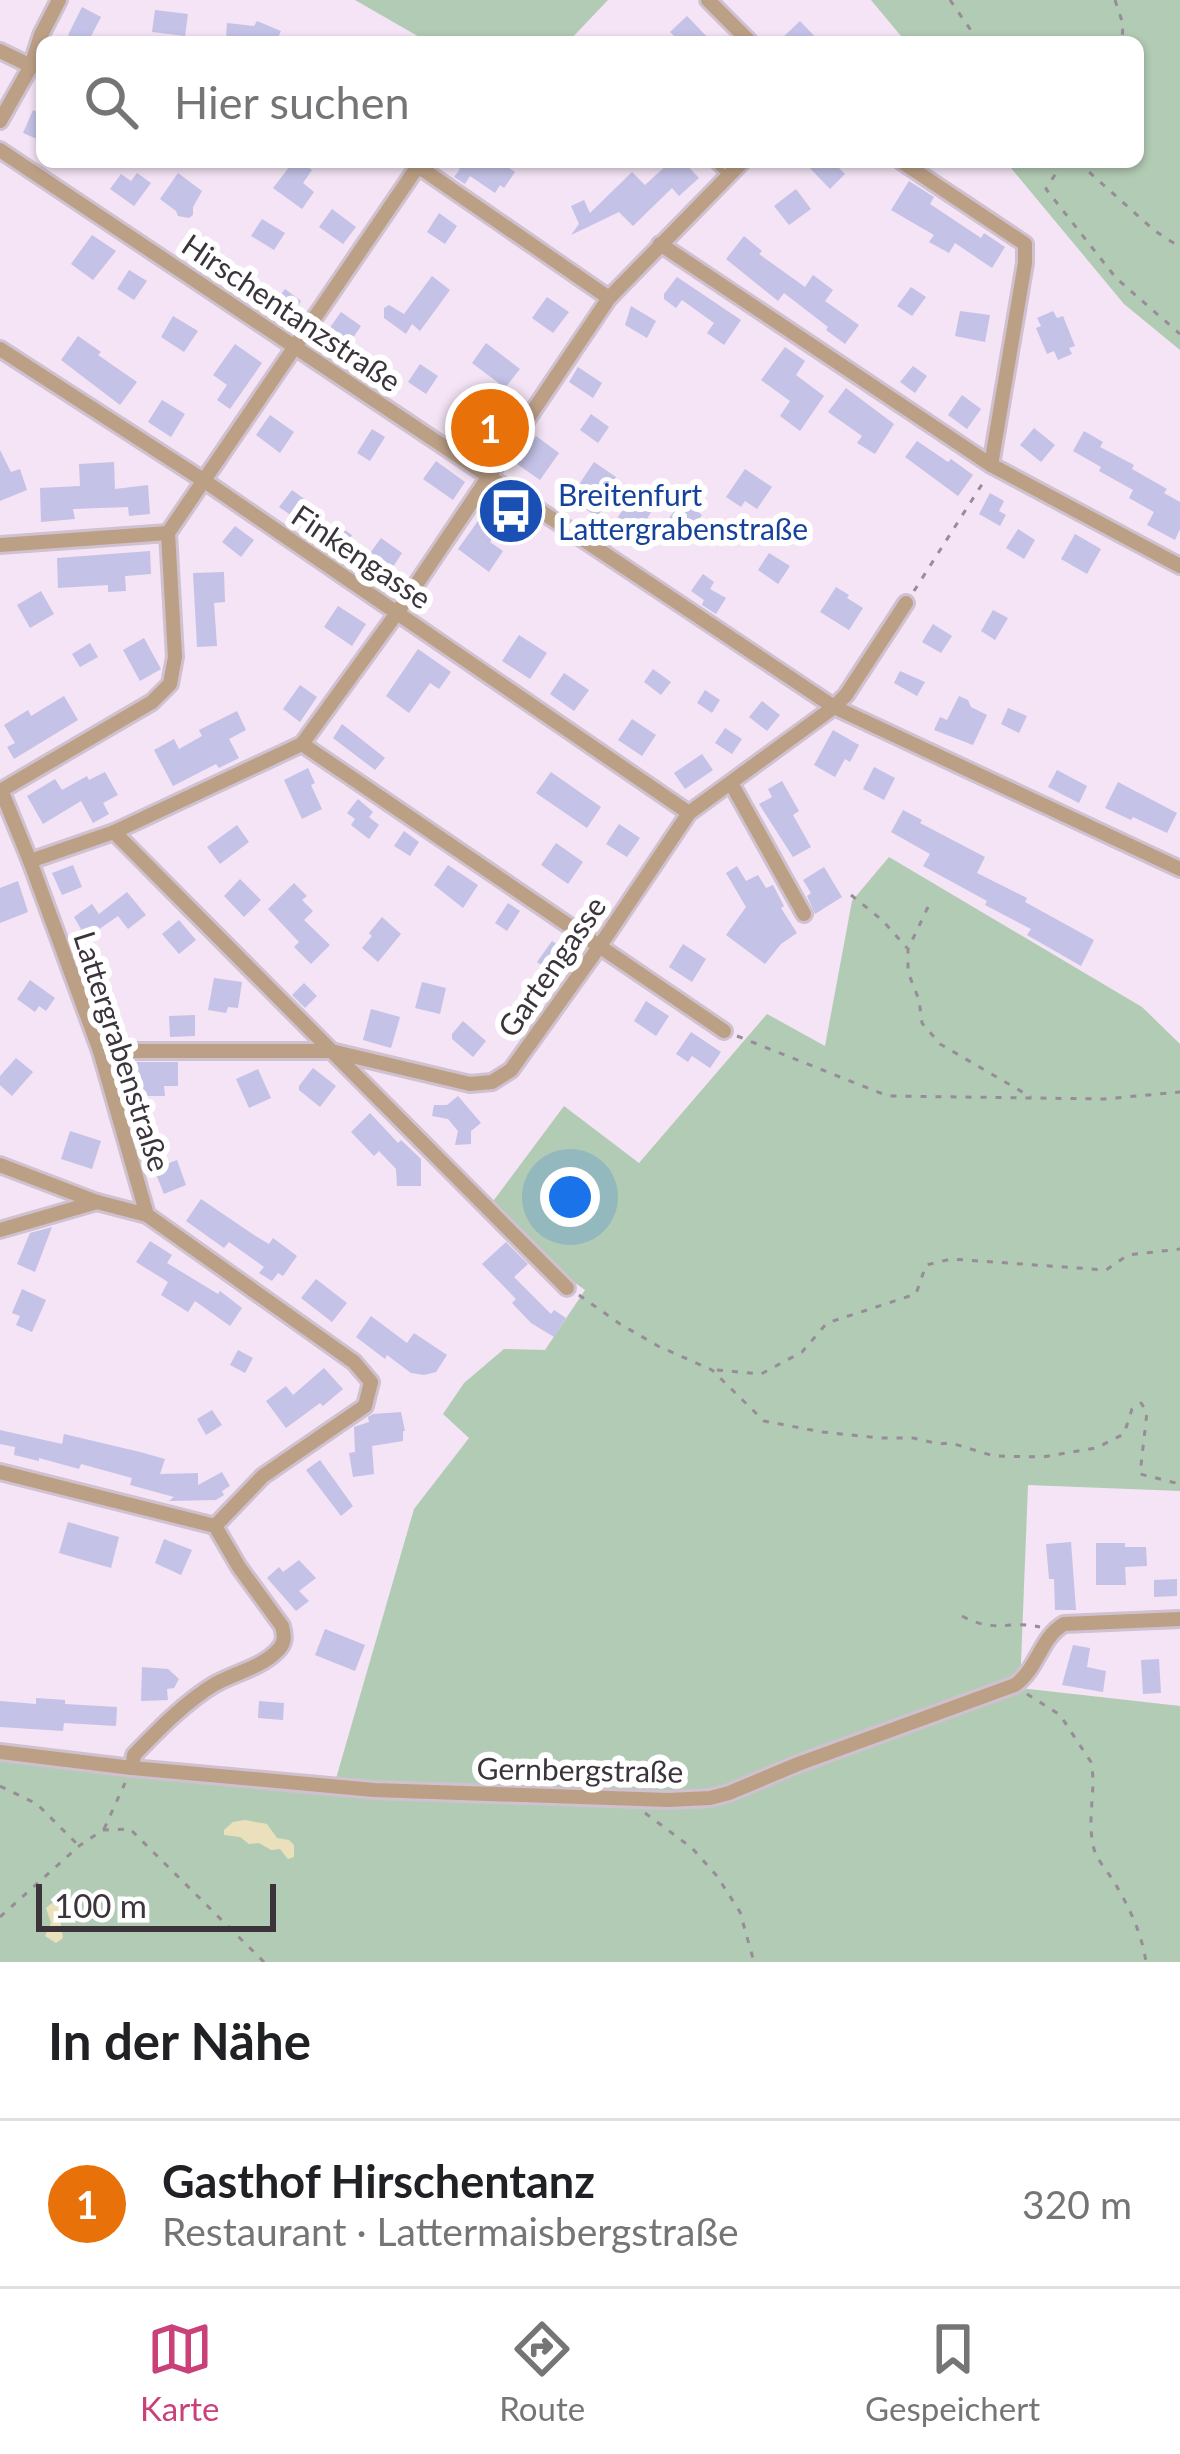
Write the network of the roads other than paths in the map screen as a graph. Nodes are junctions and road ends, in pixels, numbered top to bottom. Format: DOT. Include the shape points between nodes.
graph roads {
  1 [pos="59,0"];
  2 [pos="709,1"];
  3 [pos="40,36"];
  4 [pos="744,36"];
  5 [pos="0,51"];
  6 [pos="36,65"];
  7 [pos="0,121"];
  8 [pos="0,150"];
  9 [pos="412,168"];
  10 [pos="421,168"];
  11 [pos="719,168"];
  12 [pos="736,168"];
  13 [pos="911,168"];
  14 [pos="727,177"];
  15 [pos="660,244"];
  16 [pos="609,298"];
  17 [pos="294,345"];
  18 [pos="0,349"];
  19 [pos="991,465"];
  20 [pos="487,477"];
  21 [pos="203,480"];
  22 [pos="168,532"];
  23 [pos="0,545"];
  24 [pos="1180,566"];
  25 [pos="906,603"];
  26 [pos="397,613"];
  27 [pos="834,707"];
  28 [pos="302,744"];
  29 [pos="731,783"];
  30 [pos="1,790"];
  31 [pos="689,813"];
  32 [pos="115,832"];
  33 [pos="30,861"];
  34 [pos="1180,869"];
  35 [pos="804,914"];
  36 [pos="599,947"];
  37 [pos="724,1031"];
  38 [pos="100,1051"];
  39 [pos="331,1051"];
  40 [pos="0,1165"];
  41 [pos="97,1202"];
  42 [pos="147,1214"];
  43 [pos="0,1230"];
  44 [pos="567,1288"];
  45 [pos="0,1472"];
  46 [pos="215,1526"];
  47 [pos="1180,1618"];
  48 [pos="0,1751"];
  49 [pos="132,1768"];
  1 -- 3 [label="street"];
  2 -- 4 [label="street"];
  5 -- 6 [label="street"];
  6 -- 7 [label="street"];
  8 -- 17 [label="street, Hirschentanzstraße"];
  9 -- 17 [label="street"];
  10 -- 16 [label="street"];
  11 -- 14 [label="lane"];
  12 -- 14 [label="street"];
  13 -- 19 [label="street" via="1025,244"];
  14 -- 15 [label="street"];
  15 -- 16 [label="street"];
  15 -- 19 [label="street"];
  16 -- 20 [label="street"];
  17 -- 20 [label="street, Hirschentanzstraße"];
  17 -- 21 [label="street"];
  18 -- 21 [label="street, Finkengasse"];
  19 -- 24 [label="street"];
  20 -- 26 [label="street"];
  20 -- 27 [label="street, Hirschentanzstraße"];
  21 -- 22 [label="street"];
  21 -- 26 [label="street, Finkengasse"];
  22 -- 23 [label="street"];
  22 -- 30 [label="street" via="176,657 170,684"];
  25 -- 27 [label="street, Gartengasse"];
  26 -- 28 [label="street"];
  26 -- 31 [label="street, Finkengasse"];
  27 -- 29 [label="street, Gartengasse"];
  27 -- 34 [label="street, Hirschentanzstraße"];
  28 -- 32 [label="street"];
  28 -- 36 [label="street"];
  29 -- 31 [label="street, Gartengasse"];
  29 -- 35 [label="street"];
  30 -- 33 [label="street, Lattergrabenstraße"];
  31 -- 36 [label="street, Gartengasse"];
  32 -- 33 [label="street"];
  32 -- 39 [label="street"];
  33 -- 38 [label="street, Lattergrabenstraße"];
  36 -- 37 [label="street"];
  36 -- 39 [label="street, Gartengasse" via="511,1070 492,1082 470,1084"];
  38 -- 39 [label="street, Gartengasse"];
  38 -- 42 [label="street, Lattergrabenstraße"];
  39 -- 44 [label="street"];
  40 -- 41 [label="street"];
  41 -- 42 [label="street"];
  41 -- 43 [label="street"];
  42 -- 46 [label="street, Lattergrabenstraße" via="371,1382 365,1406 263,1476"];
  45 -- 46 [label="street"];
  46 -- 49 [label="street" via="276,1616 283,1642 268,1659 197,1697 134,1755"];
  47 -- 49 [label="street, Gernbergstraße" via="1073,1622 1052,1631 1035,1666 1007,1689 729,1793 689,1800 374,1790"];
  48 -- 49 [label="street, Gernbergstraße"];
}
